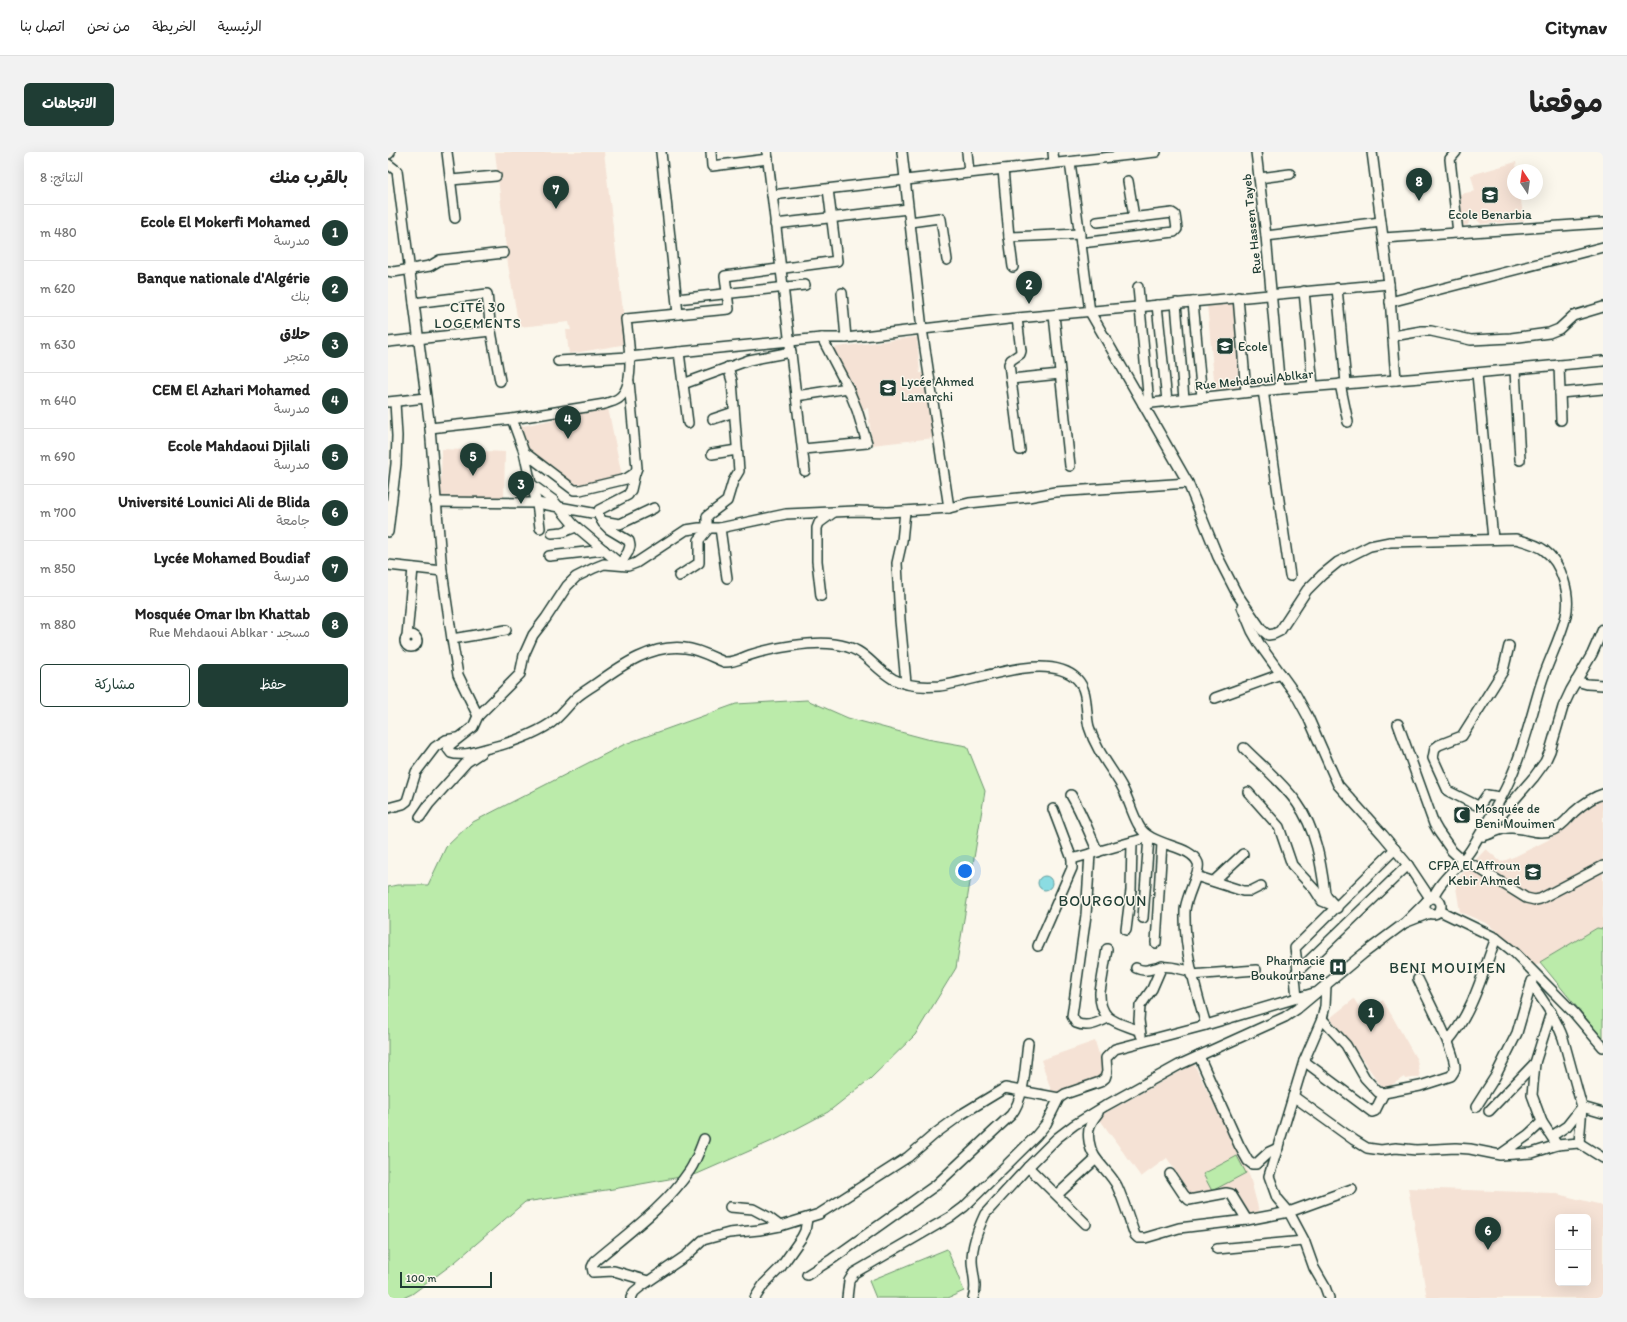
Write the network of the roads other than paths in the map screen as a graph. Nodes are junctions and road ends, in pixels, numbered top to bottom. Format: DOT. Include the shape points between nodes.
graph roads {
  1 [pos="448,152"];
  2 [pos="661,152"];
  3 [pos="711,152"];
  4 [pos="902,152"];
  5 [pos="967,152"];
  6 [pos="1053,152"];
  7 [pos="1156,152"];
  8 [pos="1256,152"];
  9 [pos="1372,152"];
  10 [pos="1456,152"];
  11 [pos="767,156"];
  12 [pos="1088,156"];
  13 [pos="1070,162"];
  14 [pos="1054,163"];
  15 [pos="388,164"];
  16 [pos="1003,169"];
  17 [pos="969,173"];
  18 [pos="1290,174"];
  19 [pos="496,176"];
  20 [pos="1259,178"];
  21 [pos="451,180"];
  22 [pos="905,180"];
  23 [pos="1128,181"];
  24 [pos="828,189"];
  25 [pos="772,195"];
  26 [pos="908,209"];
  27 [pos="1134,217"];
  28 [pos="455,218"];
  29 [pos="832,218"];
  30 [pos="910,222"];
  31 [pos="1097,222"];
  32 [pos="1381,222"];
  33 [pos="1603,223"];
  34 [pos="776,224"];
  35 [pos="1458,233"];
  36 [pos="1266,236"];
  37 [pos="1010,237"];
  38 [pos="1383,238"];
  39 [pos="1081,239"];
  40 [pos="1603,247"];
  41 [pos="504,253"];
  42 [pos="947,260"];
  43 [pos="1013,267"];
  44 [pos="780,268"];
  45 [pos="410,270"];
  46 [pos="388,271"];
  47 [pos="1389,284"];
  48 [pos="805,285"];
  49 [pos="783,287"];
  50 [pos="1138,287"];
  51 [pos="1337,288"];
  52 [pos="1304,291"];
  53 [pos="842,293"];
  54 [pos="728,294"];
  55 [pos="1271,294"];
  56 [pos="1238,297"];
  57 [pos="677,299"];
  58 [pos="1193,302"];
  59 [pos="1390,302"];
  60 [pos="414,303"];
  61 [pos="1176,303"];
  62 [pos="1157,305"];
  63 [pos="1139,307"];
  64 [pos="1603,307"];
  65 [pos="1090,312"];
  66 [pos="678,314"];
  67 [pos="1054,315"];
  68 [pos="1017,318"];
  69 [pos="922,330"];
  70 [pos="491,331"];
  71 [pos="1393,336"];
  72 [pos="822,338"];
  73 [pos="846,338"];
  74 [pos="419,339"];
  75 [pos="790,341"];
  76 [pos="388,342"];
  77 [pos="679,352"];
  78 [pos="791,352"];
  79 [pos="629,357"];
  80 [pos="558,360"];
  81 [pos="1603,362"];
  82 [pos="1559,366"];
  83 [pos="728,367"];
  84 [pos="1515,370"];
  85 [pos="1060,374"];
  86 [pos="1476,374"];
  87 [pos="1011,379"];
  88 [pos="1396,380"];
  89 [pos="500,381"];
  90 [pos="629,382"];
  91 [pos="683,384"];
  92 [pos="1343,384"];
  93 [pos="1313,386"];
  94 [pos="848,388"];
  95 [pos="1603,388"];
  96 [pos="1280,389"];
  97 [pos="1263,390"];
  98 [pos="1246,392"];
  99 [pos="1560,393"];
  100 [pos="796,396"];
  101 [pos="1202,397"];
  102 [pos="426,398"];
  103 [pos="1184,399"];
  104 [pos="392,402"];
  105 [pos="1167,402"];
  106 [pos="1146,404"];
  107 [pos="734,412"];
  108 [pos="512,419"];
  109 [pos="713,419"];
  110 [pos="1561,420"];
  111 [pos="1348,422"];
  112 [pos="688,424"];
  113 [pos="430,428"];
  114 [pos="803,449"];
  115 [pos="738,450"];
  116 [pos="1020,450"];
  117 [pos="524,452"];
  118 [pos="712,454"];
  119 [pos="1520,460"];
  120 [pos="1070,466"];
  121 [pos="805,471"];
  122 [pos="635,473"];
  123 [pos="1188,483"];
  124 [pos="531,484"];
  125 [pos="436,502"];
  126 [pos="537,503"];
  127 [pos="389,506"];
  128 [pos="560,508"];
  129 [pos="654,508"];
  130 [pos="949,508"];
  131 [pos="905,511"];
  132 [pos="834,512"];
  133 [pos="598,515"];
  134 [pos="576,527"];
  135 [pos="540,528"];
  136 [pos="708,528"];
  137 [pos="720,528"];
  138 [pos="388,532"];
  139 [pos="552,533"];
  140 [pos="1493,539"];
  141 [pos="604,550"];
  142 [pos="549,556"];
  143 [pos="388,565"];
  144 [pos="624,565"];
  145 [pos="413,568"];
  146 [pos="442,571"];
  147 [pos="679,576"];
  148 [pos="1290,576"];
  149 [pos="727,578"];
  150 [pos="1237,594"];
  151 [pos="821,596"];
  152 [pos="1603,629"];
  153 [pos="506,630"];
  154 [pos="407,636"];
  155 [pos="452,639"];
  156 [pos="1509,646"];
  157 [pos="1281,674"];
  158 [pos="1576,681"];
  159 [pos="906,683"];
  160 [pos="1603,684"];
  161 [pos="1215,698"];
  162 [pos="478,716"];
  163 [pos="1398,724"];
  164 [pos="459,738"];
  165 [pos="488,748"];
  166 [pos="1244,748"];
  167 [pos="1248,792"];
  168 [pos="1603,794"];
  169 [pos="1071,795"];
  170 [pos="1500,797"];
  171 [pos="388,808"];
  172 [pos="1053,809"];
  173 [pos="420,817"];
  174 [pos="1483,836"];
  175 [pos="1149,837"];
  176 [pos="1132,842"];
  177 [pos="1162,843"];
  178 [pos="1395,849"];
  179 [pos="1471,849"];
  180 [pos="1094,853"];
  181 [pos="1242,854"];
  182 [pos="1072,859"];
  183 [pos="1463,861"];
  184 [pos="1408,865"];
  185 [pos="1603,866"];
  186 [pos="1196,876"];
  187 [pos="1214,881"];
  188 [pos="1261,886"];
  189 [pos="1432,900"];
  190 [pos="1337,908"];
  191 [pos="1440,911"];
  192 [pos="1430,913"];
  193 [pos="1143,918"];
  194 [pos="1406,922"];
  195 [pos="1126,930"];
  196 [pos="1496,938"];
  197 [pos="1156,943"];
  198 [pos="1038,946"];
  199 [pos="1107,950"];
  200 [pos="1162,966"];
  201 [pos="1136,968"];
  202 [pos="1256,970"];
  203 [pos="1298,970"];
  204 [pos="1534,972"];
  205 [pos="1191,973"];
  206 [pos="1418,979"];
  207 [pos="1531,984"];
  208 [pos="1323,989"];
  209 [pos="1297,998"];
  210 [pos="1551,1012"];
  211 [pos="1108,1018"];
  212 [pos="1322,1019"];
  213 [pos="1206,1024"];
  214 [pos="1140,1031"];
  215 [pos="1143,1041"];
  216 [pos="1448,1041"];
  217 [pos="1028,1043"];
  218 [pos="1603,1047"];
  219 [pos="1199,1056"];
  220 [pos="1304,1062"];
  221 [pos="1535,1063"];
  222 [pos="1022,1091"];
  223 [pos="1384,1093"];
  224 [pos="1293,1096"];
  225 [pos="1059,1098"];
  226 [pos="1103,1107"];
  227 [pos="1476,1107"];
  228 [pos="1582,1107"];
  229 [pos="1489,1111"];
  230 [pos="1603,1114"];
  231 [pos="1542,1122"];
  232 [pos="1552,1136"];
  233 [pos="704,1139"];
  234 [pos="1579,1143"];
  235 [pos="1557,1145"];
  236 [pos="1278,1148"];
  237 [pos="1500,1155"];
  238 [pos="1603,1158"];
  239 [pos="1096,1159"];
  240 [pos="1028,1167"];
  241 [pos="1170,1174"];
  242 [pos="1352,1189"];
  243 [pos="1057,1195"];
  244 [pos="730,1207"];
  245 [pos="1289,1212"];
  246 [pos="807,1219"];
  247 [pos="1247,1220"];
  248 [pos="1086,1224"];
  249 [pos="780,1226"];
  250 [pos="1304,1241"];
  251 [pos="1217,1249"];
  252 [pos="807,1275"];
  253 [pos="648,1281"];
  254 [pos="631,1298"];
  255 [pos="755,1298"];
  256 [pos="847,1298"];
  257 [pos="973,1298"];
  258 [pos="1329,1298"];
  1 -- 21 [label="street"];
  2 -- 57 [label="street"];
  3 -- 11 [label="street" via="712,166"];
  4 -- 22 [label="street"];
  5 -- 17 [label="street"];
  6 -- 14 [label="street"];
  7 -- 12 [label="street"];
  8 -- 20 [label="street, Rue Hassen Tayeb"];
  9 -- 32 [label="street"];
  10 -- 35 [label="street" via="1450,159"];
  11 -- 25 [label="street"];
  12 -- 13 [label="street"];
  13 -- 14 [label="street"];
  13 -- 39 [label="street"];
  14 -- 16 [label="street"];
  15 -- 45 [label="street" via="397,171"];
  16 -- 17 [label="street"];
  16 -- 37 [label="street"];
  17 -- 22 [label="street"];
  18 -- 20 [label="street"];
  19 -- 21 [label="street"];
  20 -- 36 [label="street, Rue Hassen Tayeb"];
  21 -- 28 [label="street"];
  22 -- 24 [label="street"];
  22 -- 26 [label="street"];
  23 -- 27 [label="street"];
  24 -- 25 [label="street"];
  24 -- 29 [label="street"];
  25 -- 34 [label="street"];
  26 -- 29 [label="street"];
  26 -- 30 [label="street"];
  27 -- 31 [label="street"];
  27 -- 39 [label="street" via="1172,213 1175,215 1177,229 1174,232"];
  29 -- 34 [label="street"];
  29 -- 44 [label="street" via="837,261"];
  30 -- 42 [label="street" via="941,219"];
  30 -- 69 [label="street"];
  32 -- 36 [label="street"];
  32 -- 38 [label="street"];
  33 -- 35 [label="street"];
  34 -- 44 [label="street"];
  35 -- 38 [label="street"];
  36 -- 55 [label="street, Rue Hassen Tayeb"];
  37 -- 39 [label="street"];
  37 -- 43 [label="street"];
  38 -- 47 [label="street"];
  39 -- 65 [label="street"];
  40 -- 59 [label="street"];
  41 -- 45 [label="street" via="440,260 430,266"];
  44 -- 49 [label="street"];
  44 -- 54 [label="street" via="725,276"];
  45 -- 46 [label="street"];
  45 -- 60 [label="street"];
  47 -- 51 [label="street"];
  47 -- 59 [label="street"];
  48 -- 49 [label="street"];
  49 -- 54 [label="street"];
  49 -- 75 [label="street"];
  50 -- 63 [label="street"];
  51 -- 52 [label="street"];
  51 -- 92 [label="street"];
  52 -- 55 [label="street"];
  52 -- 93 [label="street"];
  53 -- 73 [label="street"];
  54 -- 57 [label="street"];
  54 -- 66 [label="street" via="729,309"];
  55 -- 56 [label="street"];
  55 -- 96 [label="street, Rue Hassen Tayeb"];
  56 -- 58 [label="street"];
  56 -- 98 [label="street"];
  57 -- 66 [label="street"];
  58 -- 61 [label="street"];
  58 -- 101 [label="street"];
  59 -- 71 [label="street"];
  60 -- 70 [label="street" via="487,294"];
  60 -- 74 [label="street"];
  61 -- 62 [label="street"];
  61 -- 103 [label="street"];
  62 -- 63 [label="street"];
  62 -- 105 [label="street"];
  63 -- 65 [label="street"];
  63 -- 106 [label="street"];
  64 -- 71 [label="street" via="1573,316 1559,329 1550,333 1471,340 1422,331"];
  65 -- 67 [label="street"];
  65 -- 106 [label="street"];
  66 -- 79 [label="street" via="626,320"];
  67 -- 68 [label="street"];
  67 -- 85 [label="street"];
  68 -- 69 [label="street"];
  68 -- 87 [label="street" via="1021,351 1010,361"];
  69 -- 73 [label="street"];
  69 -- 130 [label="street"];
  70 -- 74 [label="street"];
  70 -- 89 [label="street"];
  71 -- 88 [label="street"];
  72 -- 73 [label="street"];
  72 -- 75 [label="street"];
  72 -- 94 [label="street"];
  74 -- 76 [label="street"];
  74 -- 102 [label="street"];
  75 -- 77 [label="street"];
  75 -- 78 [label="street"];
  77 -- 79 [label="street"];
  77 -- 91 [label="street"];
  78 -- 83 [label="street"];
  78 -- 100 [label="street"];
  79 -- 80 [label="street"];
  79 -- 90 [label="street"];
  81 -- 82 [label="street, Rue Mehdaoui Ablkar"];
  82 -- 84 [label="street, Rue Mehdaoui Ablkar"];
  82 -- 99 [label="street"];
  83 -- 91 [label="street"];
  83 -- 107 [label="street" via="732,381"];
  84 -- 86 [label="street, Rue Mehdaoui Ablkar"];
  84 -- 119 [label="street"];
  85 -- 87 [label="street"];
  85 -- 120 [label="street"];
  86 -- 88 [label="street, Rue Mehdaoui Ablkar"];
  86 -- 140 [label="street"];
  87 -- 116 [label="street"];
  88 -- 92 [label="street, Rue Mehdaoui Ablkar"];
  90 -- 108 [label="street" via="620,398 605,404"];
  90 -- 122 [label="street" via="637,468"];
  91 -- 112 [label="street"];
  92 -- 93 [label="street, Rue Mehdaoui Ablkar"];
  92 -- 111 [label="street"];
  93 -- 96 [label="street, Rue Mehdaoui Ablkar"];
  94 -- 100 [label="street"];
  94 -- 114 [label="street" via="858,410 867,443"];
  95 -- 99 [label="street"];
  96 -- 97 [label="street, Rue Mehdaoui Ablkar"];
  97 -- 98 [label="street, Rue Mehdaoui Ablkar"];
  97 -- 148 [label="street"];
  98 -- 101 [label="street, Rue Mehdaoui Ablkar"];
  99 -- 110 [label="street"];
  100 -- 114 [label="street"];
  101 -- 103 [label="street, Rue Mehdaoui Ablkar"];
  102 -- 104 [label="street"];
  102 -- 113 [label="street"];
  103 -- 105 [label="street, Rue Mehdaoui Ablkar"];
  104 -- 127 [label="street" via="398,436"];
  105 -- 106 [label="street, Rue Mehdaoui Ablkar"];
  106 -- 123 [label="street"];
  107 -- 109 [label="street"];
  107 -- 115 [label="street"];
  108 -- 113 [label="street"];
  108 -- 117 [label="street"];
  113 -- 125 [label="street"];
  114 -- 121 [label="street"];
  115 -- 118 [label="street"];
  115 -- 136 [label="street" via="739,471 727,501 707,516"];
  117 -- 122 [label="street" via="574,490 626,479"];
  117 -- 124 [label="street"];
  122 -- 133 [label="street" via="628,495"];
  123 -- 130 [label="street" via="1054,492 968,502"];
  123 -- 150 [label="street" via="1218,557"];
  124 -- 126 [label="street"];
  124 -- 128 [label="street"];
  125 -- 126 [label="street"];
  125 -- 146 [label="street"];
  126 -- 128 [label="street"];
  126 -- 135 [label="street"];
  127 -- 138 [label="street"];
  128 -- 133 [label="street"];
  128 -- 134 [label="street"];
  129 -- 133 [label="street" via="620,524"];
  130 -- 131 [label="street"];
  131 -- 132 [label="street"];
  131 -- 159 [label="street" via="897,563"];
  132 -- 137 [label="street" via="786,514"];
  132 -- 151 [label="street" via="818,523 816,528"];
  133 -- 144 [label="street" via="609,529 628,541 630,546"];
  134 -- 139 [label="street"];
  134 -- 141 [label="street"];
  136 -- 137 [label="street"];
  136 -- 144 [label="street" via="686,530 647,557"];
  136 -- 147 [label="street" via="699,540 699,563"];
  137 -- 149 [label="street"];
  140 -- 150 [label="street" via="1390,542 1375,544 1354,552 1338,562 1312,585 1280,631 1274,634 1268,635 1262,630"];
  140 -- 170 [label="street" via="1516,539 1532,543 1545,551 1561,575 1567,601 1561,633 1541,682 1510,779"];
  141 -- 142 [label="street"];
  141 -- 144 [label="street"];
  143 -- 145 [label="street"];
  144 -- 162 [label="street" via="604,564 576,577 567,586 533,635 520,674"];
  145 -- 146 [label="street"];
  145 -- 154 [label="street"];
  146 -- 155 [label="street"];
  150 -- 157 [label="street" via="1260,646"];
  152 -- 158 [label="street"];
  153 -- 155 [label="street"];
  155 -- 162 [label="street" via="458,675"];
  156 -- 170 [label="street" via="1503,671 1462,736 1438,745 1433,754 1451,794 1476,805 1480,805 1487,795"];
  157 -- 161 [label="street"];
  157 -- 178 [label="street" via="1308,717 1338,785"];
  158 -- 160 [label="street"];
  158 -- 174 [label="street" via="1563,707 1545,762"];
  159 -- 165 [label="street" via="889,676 862,652 833,644 797,646 749,655 730,662 724,662 694,649 670,648 638,657 622,665 577,697 559,716 541,729"];
  159 -- 175 [label="street" via="937,686 1041,666 1076,678 1083,688 1087,716 1097,748 1121,786 1138,826"];
  162 -- 164 [label="street" via="474,727"];
  163 -- 183 [label="street" via="1438,831 1452,851"];
  164 -- 165 [label="street" via="448,748 456,755"];
  164 -- 171 [label="street" via="446,740 435,747 416,772 407,801"];
  165 -- 173 [label="street" via="467,762"];
  166 -- 190 [label="street" via="1289,792 1304,814 1314,836 1325,893"];
  167 -- 190 [label="street" via="1279,827 1292,865 1322,901"];
  168 -- 174 [label="street" via="1585,803 1567,821 1551,830 1542,832 1507,828"];
  169 -- 180 [label="street" via="1082,813"];
  170 -- 179 [label="street"];
  172 -- 182 [label="street"];
  174 -- 179 [label="street"];
  175 -- 176 [label="street"];
  175 -- 177 [label="street"];
  175 -- 193 [label="street"];
  176 -- 180 [label="street"];
  176 -- 195 [label="street" via="1131,890"];
  177 -- 186 [label="street" via="1180,849 1196,860"];
  177 -- 197 [label="street"];
  178 -- 184 [label="street"];
  178 -- 190 [label="street"];
  179 -- 183 [label="street"];
  180 -- 182 [label="street"];
  180 -- 211 [label="street" via="1072,1016 1076,1023 1085,1025"];
  181 -- 187 [label="street"];
  182 -- 198 [label="street" via="1072,868"];
  183 -- 185 [label="street" via="1526,898 1535,900"];
  183 -- 189 [label="street" via="1442,884"];
  184 -- 189 [label="street"];
  184 -- 203 [label="street"];
  186 -- 187 [label="street"];
  186 -- 205 [label="street" via="1188,893 1185,912"];
  187 -- 188 [label="street" via="1243,891"];
  189 -- 191 [label="street" via="1441,905"];
  189 -- 192 [label="street" via="1426,909"];
  189 -- 194 [label="street"];
  190 -- 203 [label="street" via="1295,948"];
  191 -- 192 [label="street"];
  191 -- 196 [label="street"];
  192 -- 194 [label="street"];
  194 -- 208 [label="street" via="1363,954"];
  196 -- 204 [label="street"];
  196 -- 216 [label="street" via="1467,1015"];
  199 -- 211 [label="street" via="1100,999"];
  200 -- 201 [label="street" via="1142,971"];
  200 -- 205 [label="street"];
  200 -- 214 [label="street" via="1152,989 1140,1006"];
  202 -- 205 [label="street"];
  203 -- 209 [label="street" via="1295,977"];
  204 -- 207 [label="street"];
  204 -- 218 [label="street"];
  205 -- 213 [label="street"];
  206 -- 216 [label="street"];
  207 -- 210 [label="street"];
  207 -- 227 [label="street" via="1518,1033"];
  208 -- 209 [label="street"];
  208 -- 212 [label="street" via="1325,1006"];
  208 -- 219 [label="street" via="1285,1017"];
  209 -- 213 [label="street"];
  210 -- 221 [label="street"];
  210 -- 228 [label="street" via="1560,1029"];
  211 -- 214 [label="street"];
  212 -- 220 [label="street"];
  212 -- 223 [label="street" via="1346,1045 1374,1089"];
  213 -- 215 [label="street"];
  214 -- 215 [label="street"];
  215 -- 225 [label="street" via="1121,1046 1110,1053 1105,1064 1107,1072 1102,1080 1068,1092"];
  216 -- 223 [label="street" via="1455,1068 1451,1076 1420,1086"];
  217 -- 222 [label="street"];
  219 -- 226 [label="street"];
  219 -- 236 [label="street" via="1248,1161 1256,1164"];
  220 -- 223 [label="street" via="1372,1112 1379,1106"];
  220 -- 224 [label="street"];
  221 -- 229 [label="street"];
  221 -- 231 [label="street" via="1532,1095"];
  222 -- 225 [label="street"];
  222 -- 246 [label="street" via="1005,1088 996,1093 949,1123 908,1157 866,1185"];
  222 -- 252 [label="street" via="1017,1107 1011,1115 936,1185"];
  224 -- 236 [label="street"];
  224 -- 237 [label="street" via="1367,1148 1456,1148"];
  225 -- 256 [label="street" via="1046,1124 1036,1136 964,1207 854,1273 849,1281"];
  226 -- 239 [label="street" via="1090,1123 1088,1131 1089,1146"];
  226 -- 240 [label="street" via="1065,1132"];
  228 -- 230 [label="street"];
  228 -- 232 [label="street" via="1567,1126"];
  228 -- 234 [label="street"];
  231 -- 232 [label="street"];
  231 -- 237 [label="street"];
  232 -- 235 [label="street"];
  233 -- 253 [label="street" via="691,1169 674,1191 595,1261 592,1267 593,1272 614,1271"];
  234 -- 235 [label="street"];
  234 -- 238 [label="street"];
  235 -- 237 [label="street" via="1532,1152"];
  236 -- 245 [label="street" via="1270,1176 1277,1198"];
  239 -- 243 [label="street"];
  239 -- 247 [label="street" via="1116,1184 1135,1236 1138,1238 1179,1228"];
  240 -- 243 [label="street"];
  240 -- 257 [label="street" via="985,1214 980,1223 973,1248"];
  241 -- 247 [label="street" via="1189,1200 1231,1194"];
  242 -- 245 [label="street"];
  243 -- 248 [label="street"];
  244 -- 249 [label="street" via="753,1209"];
  245 -- 247 [label="street"];
  245 -- 250 [label="street"];
  246 -- 249 [label="street"];
  246 -- 255 [label="street" via="802,1237"];
  249 -- 253 [label="street" via="729,1233 703,1240 687,1255"];
  250 -- 251 [label="street"];
  250 -- 258 [label="street"];
  253 -- 254 [label="street" via="634,1292"];
}
